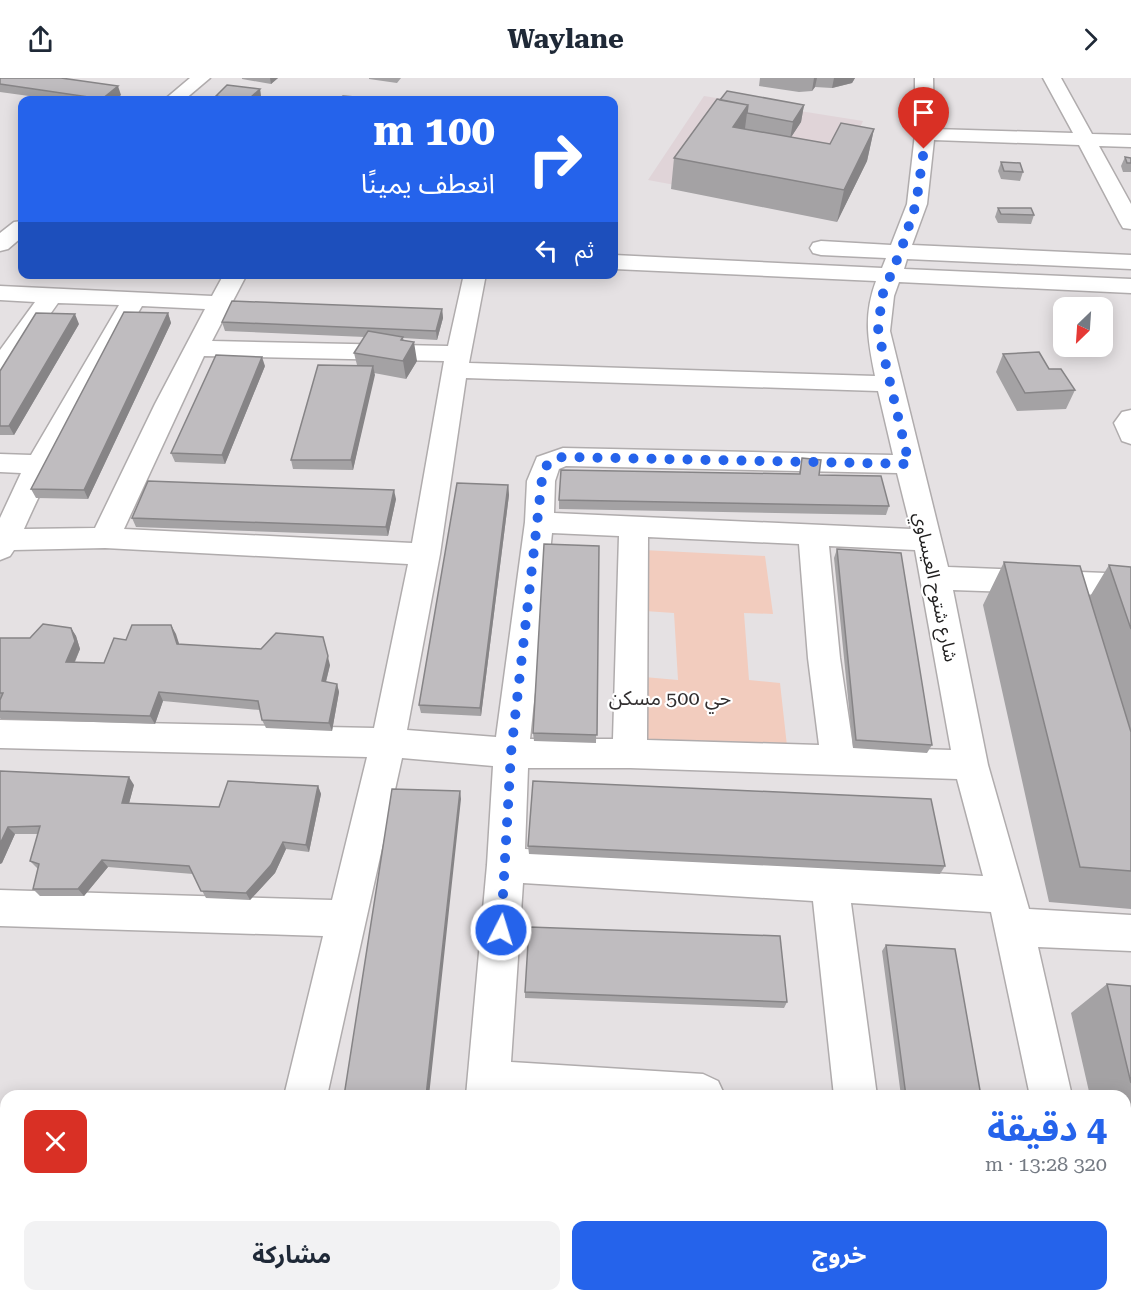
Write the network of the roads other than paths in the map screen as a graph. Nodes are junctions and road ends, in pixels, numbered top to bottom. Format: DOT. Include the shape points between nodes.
graph roads {
  1 [pos="201,78"];
  2 [pos="924,78"];
  3 [pos="1052,78"];
  4 [pos="178,96"];
  5 [pos="925,134"];
  6 [pos="1086,139"];
  7 [pos="1131,141"];
  8 [pos="1131,223"];
  9 [pos="18,229"];
  10 [pos="5,240"];
  11 [pos="618,242"];
  12 [pos="661,243"];
  13 [pos="805,247"];
  14 [pos="618,262"];
  15 [pos="896,262"];
  16 [pos="1131,262"];
  17 [pos="233,279"];
  18 [pos="474,279"];
  19 [pos="1131,286"];
  20 [pos="0,293"];
  21 [pos="51,296"];
  22 [pos="135,299"];
  23 [pos="220,303"];
  24 [pos="197,348"];
  25 [pos="457,362"];
  26 [pos="0,367"];
  27 [pos="889,384"];
  28 [pos="1131,418"];
  29 [pos="1131,435"];
  30 [pos="0,463"];
  31 [pos="909,464"];
  32 [pos="39,465"];
  33 [pos="539,522"];
  34 [pos="634,527"];
  35 [pos="813,536"];
  36 [pos="105,538"];
  37 [pos="928,540"];
  38 [pos="2,544"];
  39 [pos="425,555"];
  40 [pos="936,578"];
  41 [pos="1131,585"];
  42 [pos="0,734"];
  43 [pos="388,743"];
  44 [pos="511,753"];
  45 [pos="630,754"];
  46 [pos="838,761"];
  47 [pos="971,765"];
  48 [pos="506,865"];
  49 [pos="830,884"];
  50 [pos="0,908"];
  51 [pos="1010,911"];
  52 [pos="346,919"];
  53 [pos="1131,933"];
  54 [pos="487,1089"];
  55 [pos="307,1090"];
  56 [pos="518,1090"];
  57 [pos="854,1090"];
  58 [pos="1050,1090"];
  1 -- 4 [label="street"];
  2 -- 5 [label="street, شارع شتوح العيساوي"];
  3 -- 6 [label="street"];
  5 -- 6 [label="street"];
  5 -- 15 [label="street, شارع شتوح العيساوي" via="916,204"];
  6 -- 7 [label="street"];
  6 -- 8 [label="street"];
  9 -- 10 [label="street"];
  11 -- 12 [label="street"];
  13 -- 15 [label="street"];
  14 -- 15 [label="street"];
  15 -- 16 [label="street"];
  15 -- 19 [label="street"];
  15 -- 27 [label="street, شارع شتوح العيساوي" via="882,296 878,331"];
  17 -- 23 [label="street"];
  18 -- 25 [label="street"];
  20 -- 21 [label="street"];
  21 -- 22 [label="street"];
  21 -- 26 [label="street"];
  22 -- 23 [label="street"];
  22 -- 32 [label="street"];
  23 -- 24 [label="street"];
  24 -- 25 [label="street"];
  24 -- 36 [label="street"];
  25 -- 27 [label="street"];
  25 -- 39 [label="street"];
  27 -- 31 [label="street, شارع شتوح العيساوي"];
  28 -- 29 [label="street" via="1127,423"];
  30 -- 32 [label="street"];
  31 -- 33 [label="street" via="563,457 552,459 543,470"];
  31 -- 37 [label="street, شارع شتوح العيساوي"];
  32 -- 38 [label="street"];
  33 -- 34 [label="street"];
  33 -- 44 [label="street"];
  34 -- 35 [label="street"];
  34 -- 45 [label="street"];
  35 -- 37 [label="street"];
  35 -- 46 [label="street"];
  36 -- 38 [label="street"];
  36 -- 39 [label="street"];
  37 -- 40 [label="street, شارع شتوح العيساوي"];
  39 -- 43 [label="street"];
  40 -- 41 [label="street"];
  40 -- 47 [label="street, شارع شتوح العيساوي"];
  42 -- 43 [label="street"];
  43 -- 44 [label="street"];
  43 -- 52 [label="street"];
  44 -- 45 [label="street"];
  44 -- 48 [label="street"];
  45 -- 46 [label="street"];
  46 -- 47 [label="street"];
  47 -- 51 [label="street, شارع شتوح العيساوي"];
  48 -- 49 [label="street"];
  48 -- 54 [label="street"];
  49 -- 51 [label="street"];
  49 -- 57 [label="street"];
  50 -- 52 [label="street"];
  51 -- 53 [label="street"];
  51 -- 58 [label="street, شارع شتوح العيساوي"];
  52 -- 55 [label="street"];
  54 -- 56 [label="street"];
}
